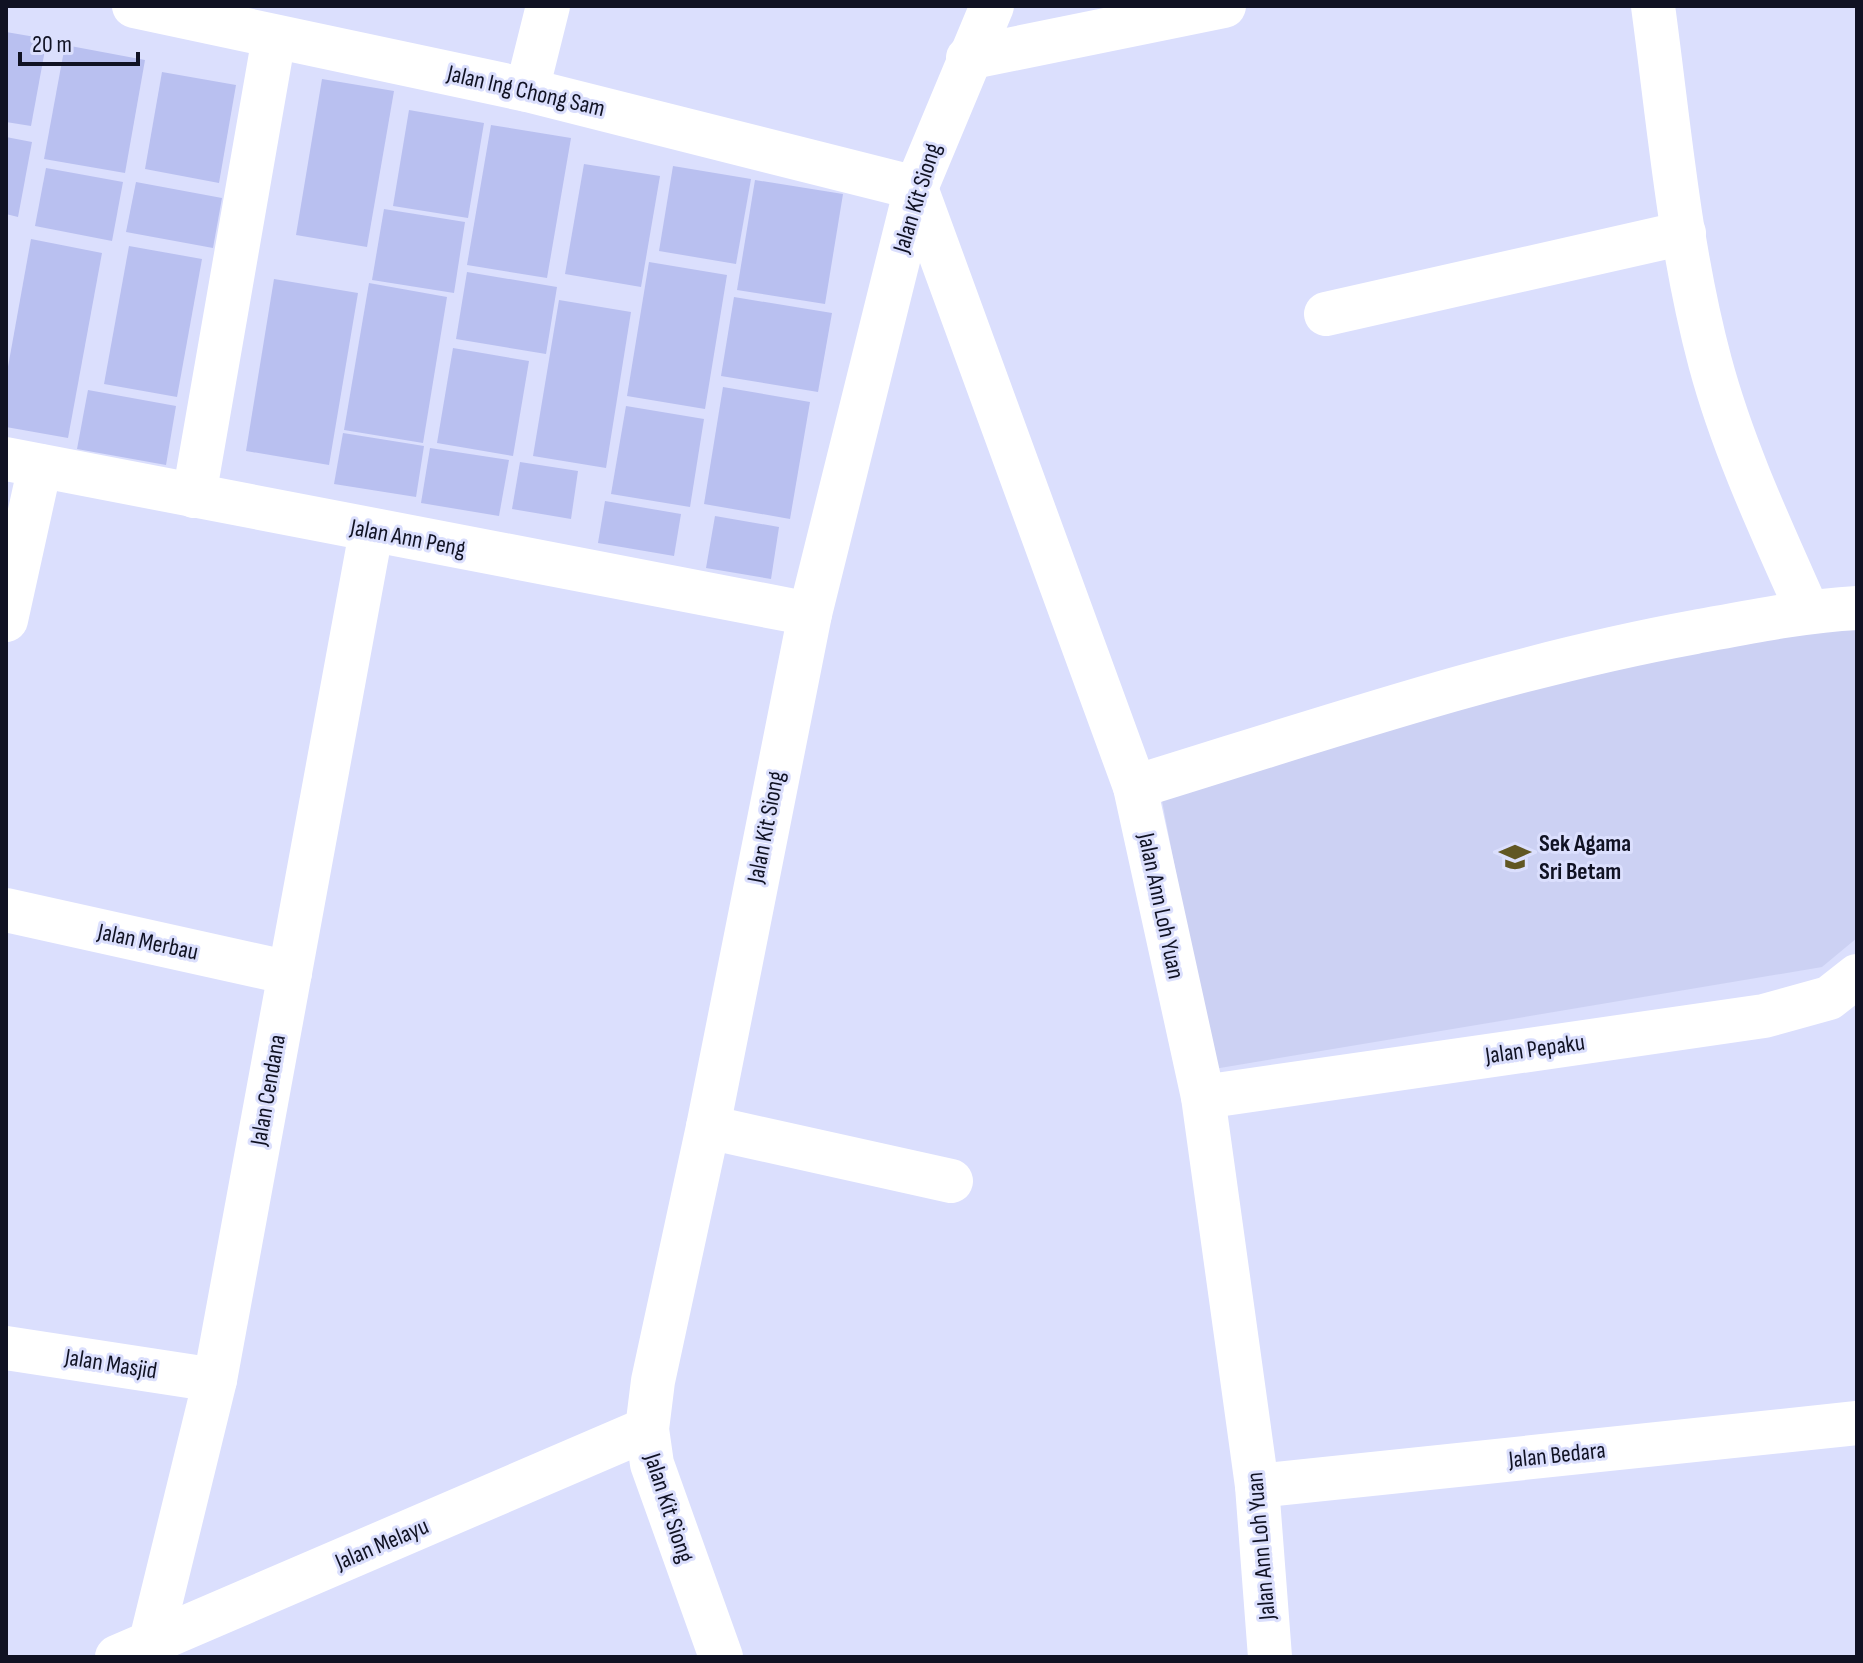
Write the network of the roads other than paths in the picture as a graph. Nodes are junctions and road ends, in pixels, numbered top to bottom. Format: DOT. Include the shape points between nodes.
graph roads {
  1 [pos="134,6"];
  2 [pos="548,6"];
  3 [pos="992,6"];
  4 [pos="1224,6"];
  5 [pos="1653,6"];
  6 [pos="274,37"];
  7 [pos="968,58"];
  8 [pos="527,90"];
  9 [pos="916,188"];
  10 [pos="1684,233"];
  11 [pos="1326,314"];
  12 [pos="23,462"];
  13 [pos="194,496"];
  14 [pos="371,532"];
  15 [pos="1857,608"];
  16 [pos="1808,612"];
  17 [pos="810,614"];
  18 [pos="6,620"];
  19 [pos="1135,787"];
  20 [pos="6,910"];
  21 [pos="290,973"];
  22 [pos="1857,976"];
  23 [pos="1203,1097"];
  24 [pos="708,1127"];
  25 [pos="951,1181"];
  26 [pos="6,1348"];
  27 [pos="215,1380"];
  28 [pos="1857,1423"];
  29 [pos="647,1429"];
  30 [pos="1257,1486"];
  31 [pos="140,1653"];
  32 [pos="721,1657"];
  33 [pos="1270,1657"];
  1 -- 6 [label="street, Jalan Ing Chong Sam"];
  2 -- 8 [label="street"];
  3 -- 7 [label="street, Jalan Kit Siong"];
  4 -- 7 [label="street"];
  5 -- 10 [label="street"];
  6 -- 8 [label="street, Jalan Ing Chong Sam"];
  6 -- 13 [label="street"];
  7 -- 9 [label="street, Jalan Kit Siong"];
  8 -- 9 [label="street, Jalan Ing Chong Sam"];
  9 -- 17 [label="street, Jalan Kit Siong"];
  9 -- 19 [label="street, Jalan Ann Loh Yuan"];
  10 -- 11 [label="street"];
  10 -- 16 [label="street" via="1710,363 1754,489"];
  12 -- 13 [label="street, Jalan Ann Peng"];
  12 -- 18 [label="street"];
  13 -- 14 [label="street, Jalan Ann Peng"];
  14 -- 17 [label="street, Jalan Ann Peng"];
  14 -- 21 [label="street, Jalan Cendana"];
  15 -- 16 [label="street"];
  16 -- 19 [label="street" via="1606,648 1449,690"];
  17 -- 24 [label="street, Jalan Kit Siong"];
  19 -- 23 [label="street, Jalan Ann Loh Yuan"];
  20 -- 21 [label="street, Jalan Merbau"];
  21 -- 27 [label="street, Jalan Cendana"];
  22 -- 23 [label="street, Jalan Pepaku" via="1829,998 1764,1016"];
  23 -- 30 [label="street, Jalan Ann Loh Yuan"];
  24 -- 25 [label="street"];
  24 -- 29 [label="street, Jalan Kit Siong"];
  26 -- 27 [label="street, Jalan Masjid"];
  27 -- 31 [label="street, Jalan Cendana"];
  28 -- 30 [label="street, Jalan Bedara"];
  29 -- 31 [label="street, Jalan Melayu"];
  29 -- 32 [label="street, Jalan Kit Siong" via="652,1464"];
  30 -- 33 [label="street, Jalan Ann Loh Yuan"];
}
